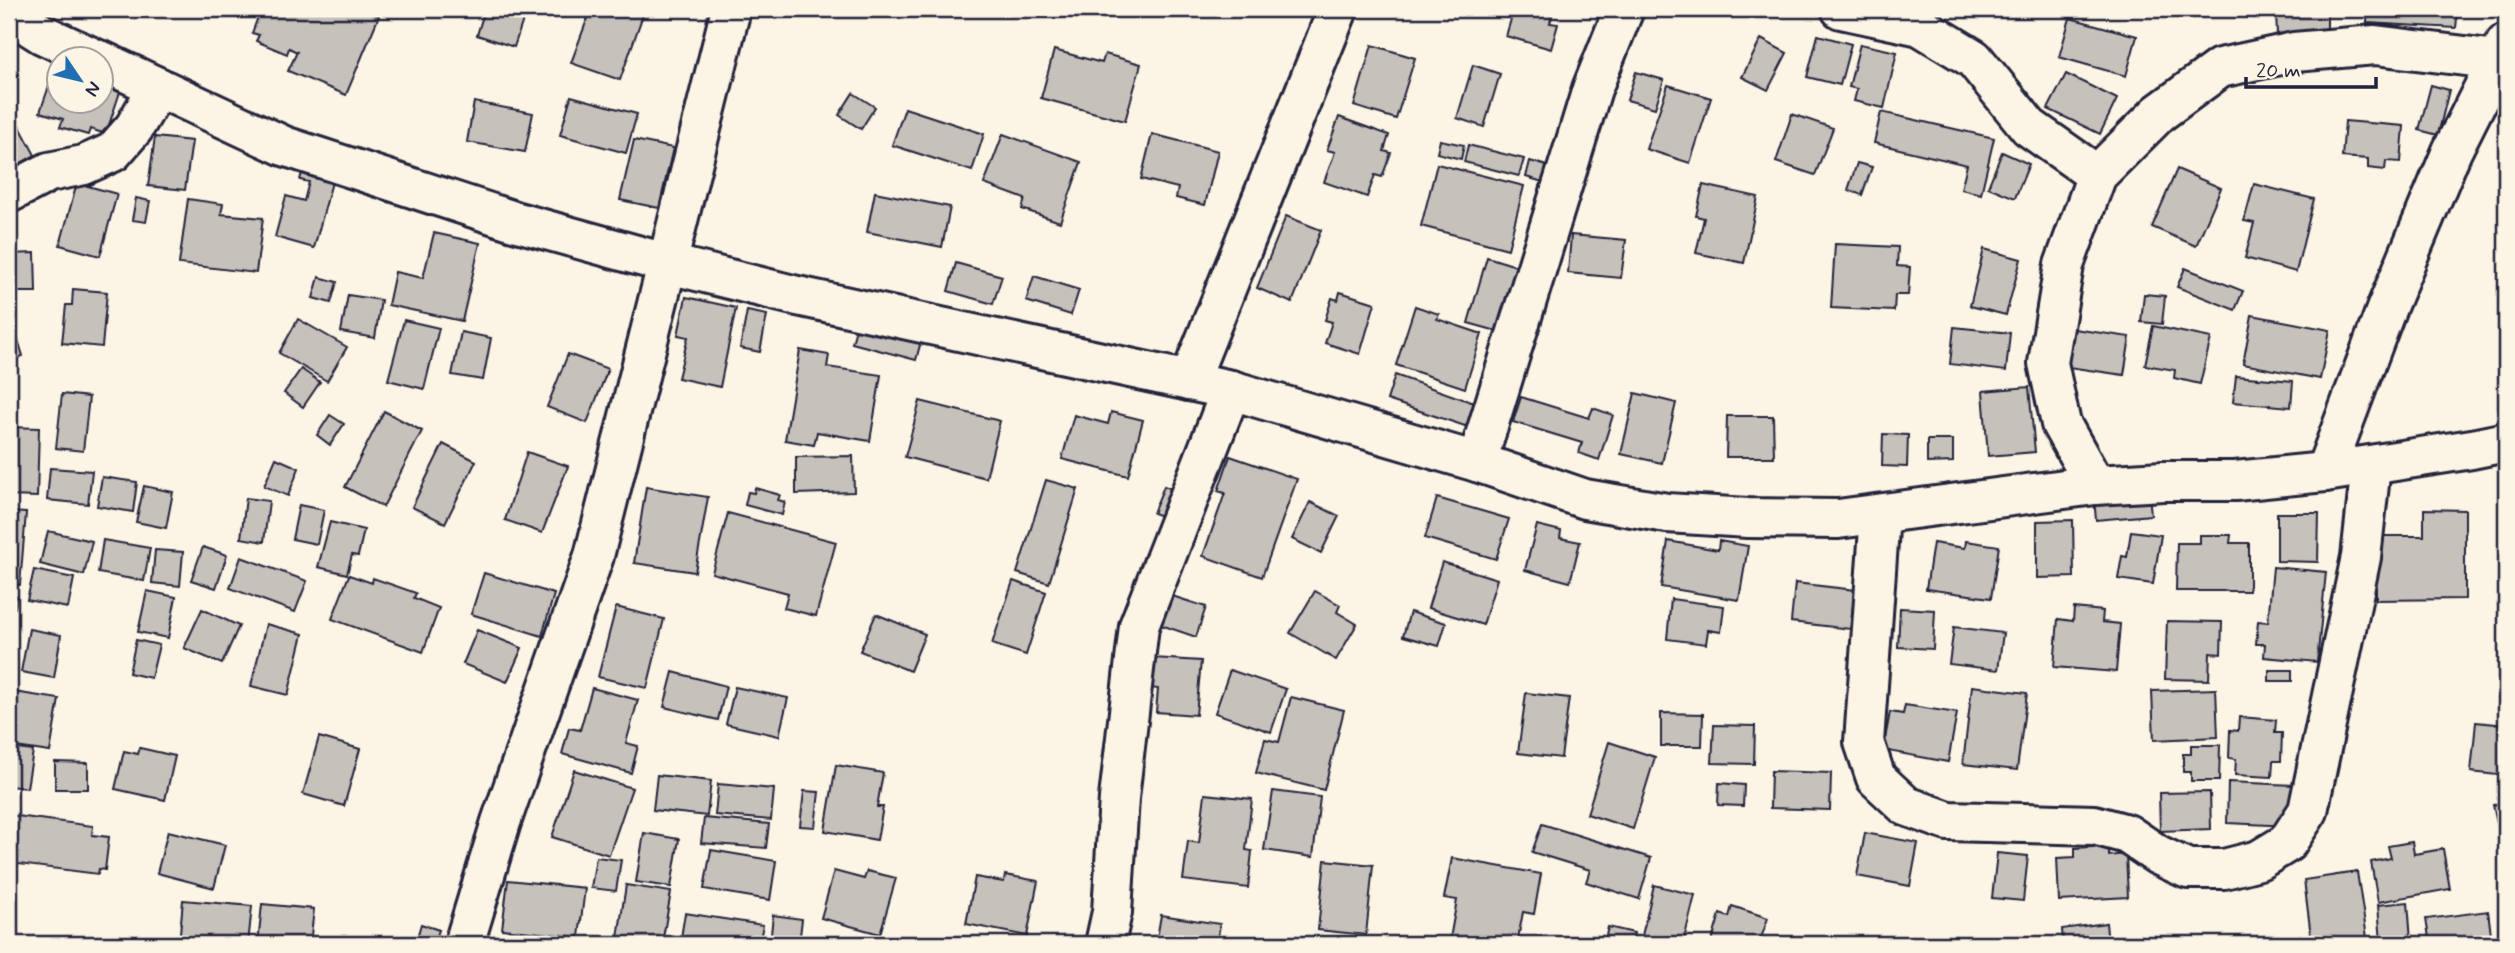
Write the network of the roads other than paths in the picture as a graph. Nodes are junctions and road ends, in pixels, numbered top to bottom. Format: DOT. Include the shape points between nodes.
graph roads {
  1 [pos="731,9"];
  2 [pos="1338,9"];
  3 [pos="1624,9"];
  4 [pos="1841,9"];
  5 [pos="9,13"];
  6 [pos="69,46"];
  7 [pos="2502,52"];
  8 [pos="116,67"];
  9 [pos="158,87"];
  10 [pos="2097,175"];
  11 [pos="9,193"];
  12 [pos="669,264"];
  13 [pos="1189,381"];
  14 [pos="1231,390"];
  15 [pos="2506,442"];
  16 [pos="1477,461"];
  17 [pos="2371,466"];
  18 [pos="2325,472"];
  19 [pos="2095,485"];
  20 [pos="1880,514"];
  21 [pos="464,944"];
  22 [pos="1105,944"];
  1 -- 12 [label="street"];
  2 -- 13 [label="street"];
  3 -- 16 [label="street" via="1592,89"];
  4 -- 10 [label="street" via="1920,26 1975,58 2029,127"];
  5 -- 6 [label="street"];
  7 -- 10 [label="street" via="2375,45 2294,52 2220,68 2159,113"];
  7 -- 18 [label="street" via="2452,150 2386,307"];
  8 -- 9 [label="street"];
  9 -- 11 [label="street" via="134,128 113,152 84,165 49,172"];
  9 -- 12 [label="street" via="296,150 514,221"];
  10 -- 19 [label="street" via="2064,265 2048,363 2061,424"];
  12 -- 13 [label="street"];
  12 -- 21 [label="street" via="594,556 501,822"];
  13 -- 14 [label="street"];
  14 -- 16 [label="street"];
  14 -- 22 [label="street" via="1139,625 1119,798 1112,912"];
  15 -- 17 [label="street"];
  16 -- 20 [label="street" via="1585,499 1667,513 1748,519"];
  17 -- 18 [label="street"];
  17 -- 20 [label="street" via="2361,557 2308,811 2287,843 2259,860 2224,869 2188,869 2127,834 2094,825 1948,821 1906,806 1876,778 1864,742"];
  18 -- 19 [label="street" via="2235,481"];
  19 -- 20 [label="street"];
}
